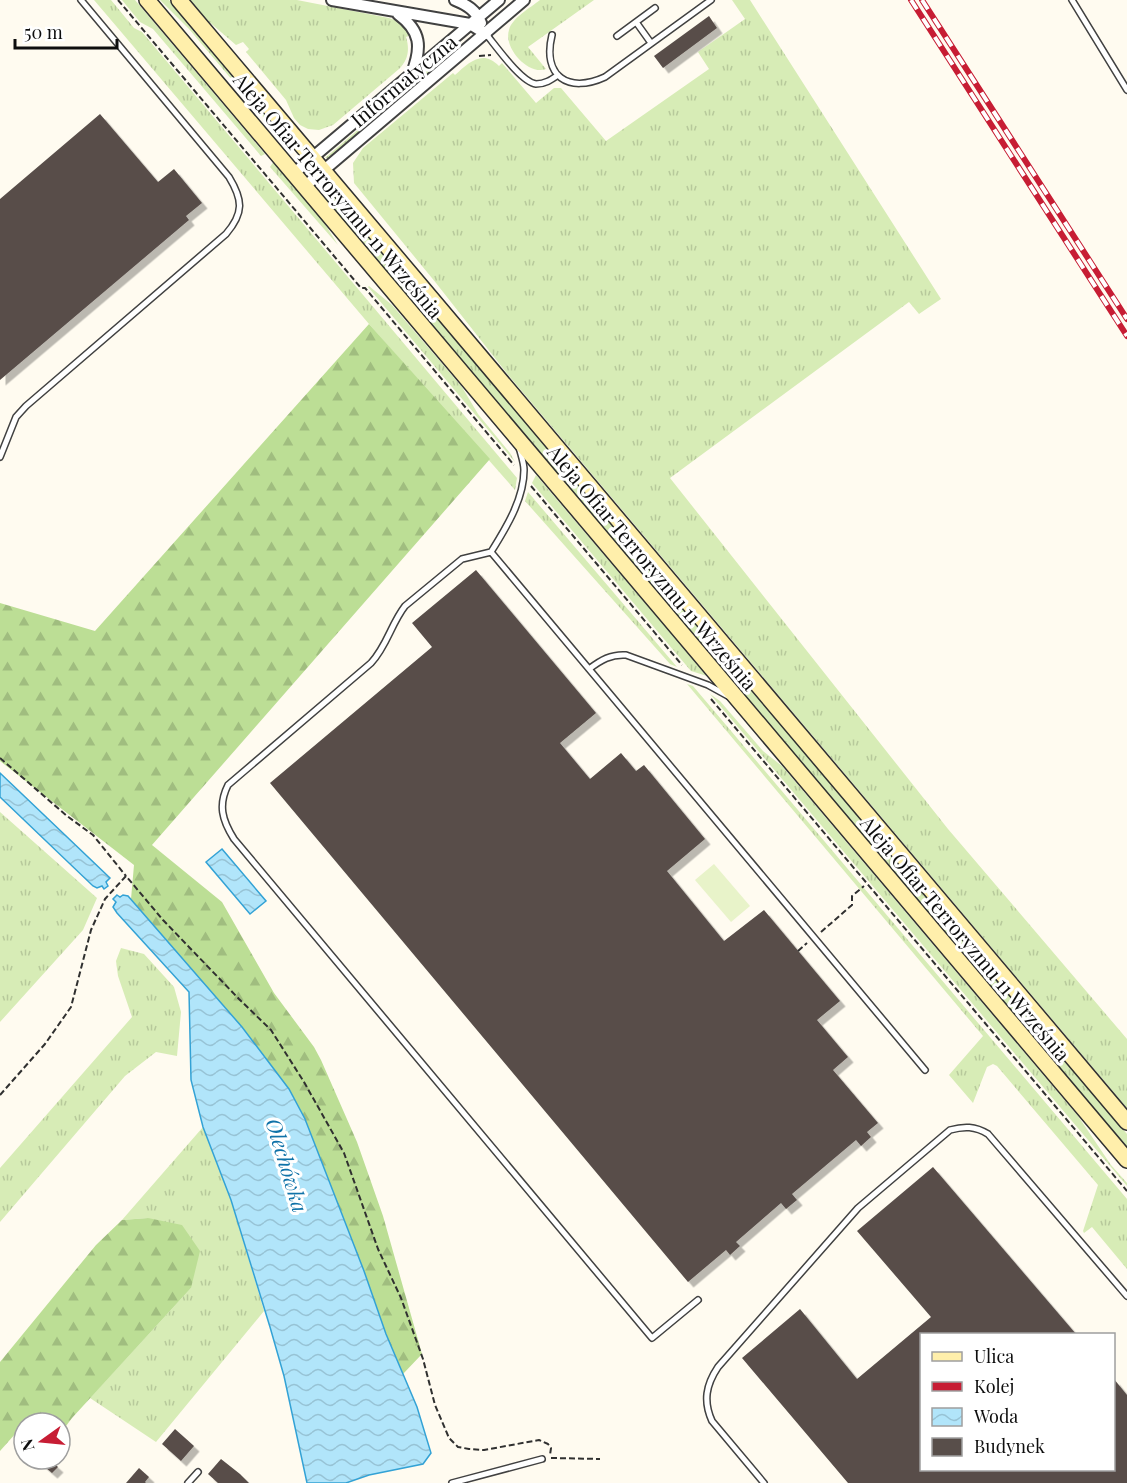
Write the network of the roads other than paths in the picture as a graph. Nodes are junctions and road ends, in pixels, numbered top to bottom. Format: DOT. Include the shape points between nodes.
graph roads {
  1 [pos="81,0"];
  2 [pos="147,0"];
  3 [pos="179,0"];
  4 [pos="332,0"];
  5 [pos="455,0"];
  6 [pos="499,0"];
  7 [pos="524,0"];
  8 [pos="711,0"];
  9 [pos="1072,0"];
  10 [pos="655,8"];
  11 [pos="395,12"];
  12 [pos="475,21"];
  13 [pos="636,22"];
  14 [pos="486,34"];
  15 [pos="552,35"];
  16 [pos="617,36"];
  17 [pos="651,43"];
  18 [pos="411,75"];
  19 [pos="558,75"];
  20 [pos="1127,90"];
  21 [pos="312,158"];
  22 [pos="323,171"];
  23 [pos="293,174"];
  24 [pos="304,187"];
  25 [pos="516,437"];
  26 [pos="0,456"];
  27 [pos="491,552"];
  28 [pos="590,669"];
  29 [pos="741,704"];
  30 [pos="925,1071"];
  31 [pos="1127,1122"];
  32 [pos="1127,1160"];
  33 [pos="1127,1296"];
  34 [pos="698,1300"];
  35 [pos="542,1459"];
  36 [pos="198,1472"];
  37 [pos="188,1483"];
  38 [pos="452,1483"];
  39 [pos="764,1483"];
  1 -- 26 [label="lane" via="229,177 237,190 239,213 226,234 26,406 16,417"];
  2 -- 23 [label="street, Aleja Ofiar Terroryzmu 11 Września"];
  3 -- 21 [label="street, Aleja Ofiar Terroryzmu 11 Września"];
  4 -- 11 [label="street"];
  5 -- 12 [label="street" via="466,5"];
  6 -- 12 [label="street, Informatyczna"];
  7 -- 14 [label="street, Informatyczna"];
  8 -- 17 [label="lane"];
  9 -- 20 [label="lane"];
  10 -- 13 [label="lane"];
  11 -- 12 [label="street"];
  11 -- 18 [label="street" via="409,23 417,39 418,52"];
  12 -- 14 [label="street"];
  12 -- 18 [label="street, Informatyczna"];
  13 -- 16 [label="lane"];
  13 -- 17 [label="lane"];
  14 -- 19 [label="lane" via="522,76 535,84"];
  14 -- 22 [label="street, Informatyczna"];
  15 -- 19 [label="lane" via="551,63"];
  17 -- 19 [label="lane" via="592,83 568,82"];
  18 -- 21 [label="street, Informatyczna"];
  21 -- 22 [label="street, Aleja Ofiar Terroryzmu 11 Września"];
  21 -- 23 [label="street, Informatyczna"];
  22 -- 24 [label="street, Informatyczna"];
  22 -- 31 [label="street, Aleja Ofiar Terroryzmu 11 Września"];
  23 -- 24 [label="street, Aleja Ofiar Terroryzmu 11 Września"];
  24 -- 25 [label="street, Aleja Ofiar Terroryzmu 11 Września"];
  25 -- 27 [label="lane" via="524,477 506,527"];
  25 -- 29 [label="street, Aleja Ofiar Terroryzmu 11 Września"];
  27 -- 28 [label="lane"];
  27 -- 34 [label="lane" via="462,559 405,606 380,654 228,785 221,807 223,819 234,839 652,1338"];
  28 -- 29 [label="lane" via="618,654 708,685"];
  28 -- 30 [label="lane"];
  29 -- 32 [label="street, Aleja Ofiar Terroryzmu 11 Września"];
  33 -- 39 [label="lane" via="988,1134 967,1126 950,1130 858,1208 711,1378 706,1397 712,1420"];
  35 -- 38 [label="lane"];
  36 -- 37 [label="lane"];
}
